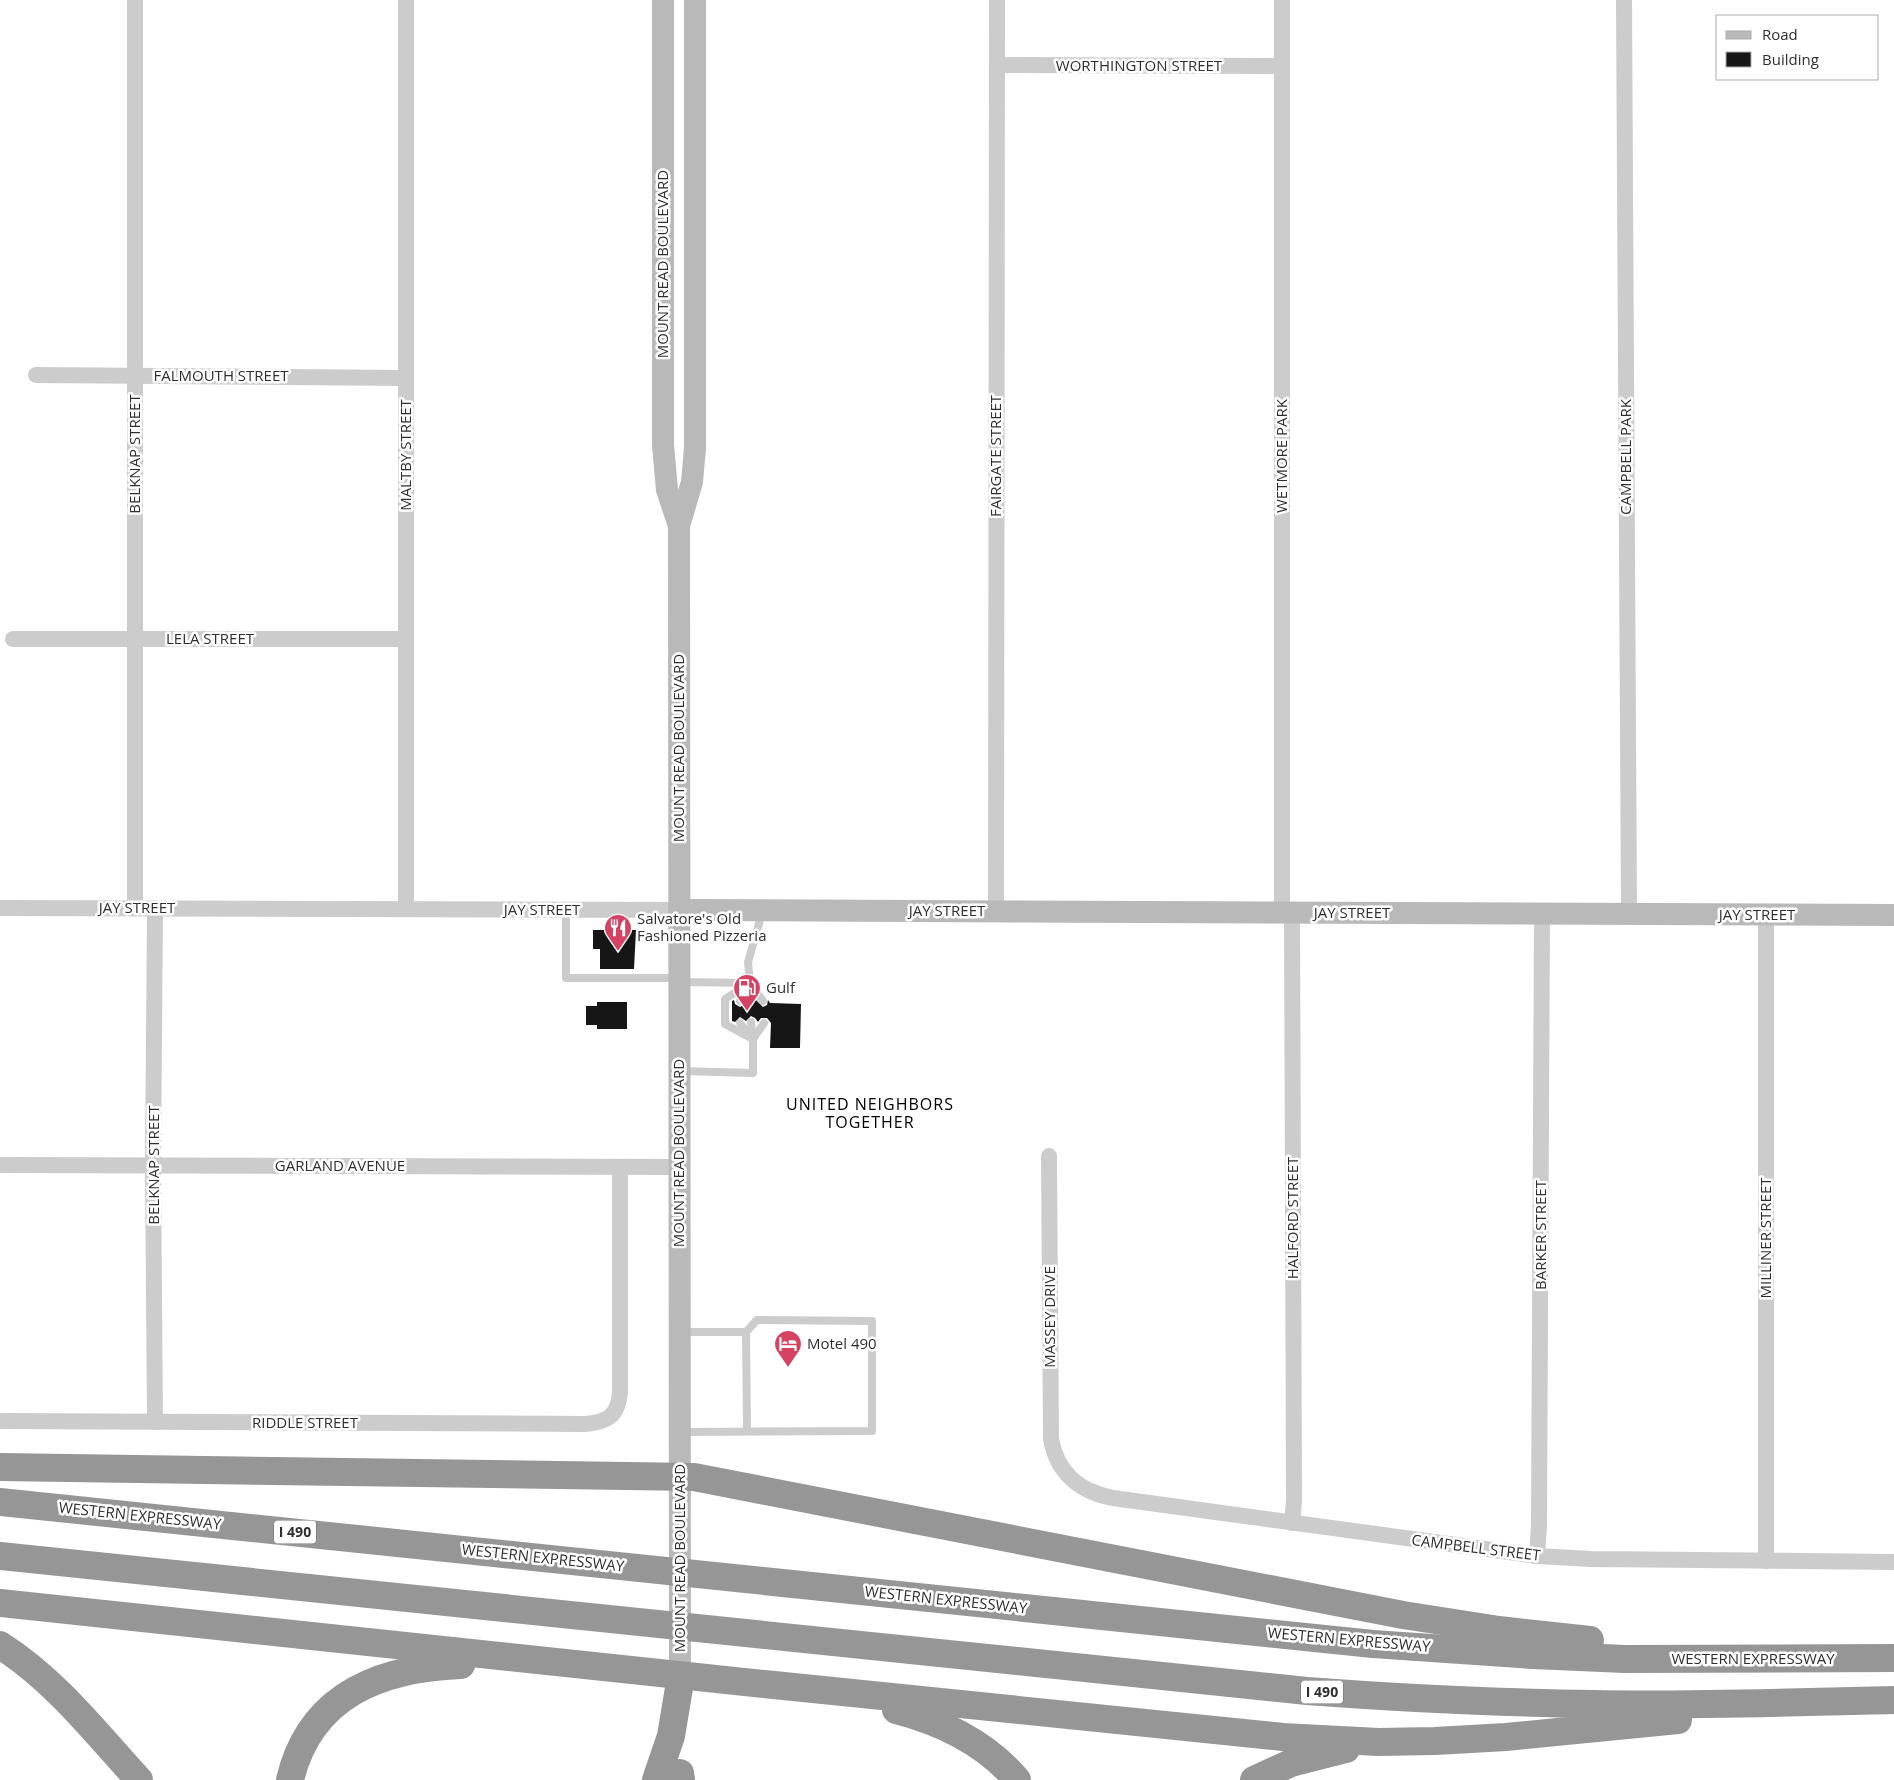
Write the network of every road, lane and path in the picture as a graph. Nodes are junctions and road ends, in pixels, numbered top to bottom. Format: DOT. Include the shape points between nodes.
graph roads {
  1 [pos="135,0"];
  2 [pos="406,0"];
  3 [pos="663,0"];
  4 [pos="695,0"];
  5 [pos="997,0"];
  6 [pos="1282,0"];
  7 [pos="1624,0"];
  8 [pos="997,65"];
  9 [pos="1282,66"];
  10 [pos="36,374"];
  11 [pos="135,376"];
  12 [pos="406,378"];
  13 [pos="679,526"];
  14 [pos="13,639"];
  15 [pos="135,639"];
  16 [pos="406,639"];
  17 [pos="0,908"];
  18 [pos="135,908"];
  19 [pos="155,908"];
  20 [pos="406,909"];
  21 [pos="566,910"];
  22 [pos="679,910"];
  23 [pos="763,910"];
  24 [pos="996,912"];
  25 [pos="1287,913"];
  26 [pos="1542,914"];
  27 [pos="1628,914"];
  28 [pos="1766,915"];
  29 [pos="1894,915"];
  30 [pos="679,980"];
  31 [pos="750,983"];
  32 [pos="750,1001"];
  33 [pos="740,1002"];
  34 [pos="763,1002"];
  35 [pos="751,1022"];
  36 [pos="740,1023"];
  37 [pos="764,1023"];
  38 [pos="753,1039"];
  39 [pos="679,1071"];
  40 [pos="1049,1156"];
  41 [pos="0,1164"];
  42 [pos="153,1165"];
  43 [pos="620,1167"];
  44 [pos="679,1167"];
  45 [pos="679,1332"];
  46 [pos="746,1332"];
  47 [pos="0,1421"];
  48 [pos="156,1422"];
  49 [pos="747,1431"];
  50 [pos="680,1432"];
  51 [pos="0,1467"];
  52 [pos="1067,1475"];
  53 [pos="680,1476"];
  54 [pos="0,1502"];
  55 [pos="1292,1523"];
  56 [pos="0,1556"];
  57 [pos="1537,1556"];
  58 [pos="1766,1562"];
  59 [pos="1894,1562"];
  60 [pos="0,1603"];
  61 [pos="0,1645"];
  62 [pos="1888,1658"];
  63 [pos="590,1666"];
  64 [pos="680,1682"];
  65 [pos="764,1684"];
  66 [pos="1888,1700"];
  67 [pos="1406,1742"];
  68 [pos="674,1778"];
  69 [pos="138,1780"];
  70 [pos="290,1780"];
  71 [pos="1017,1780"];
  72 [pos="1254,1780"];
  1 -- 11 [label="street, BELKNAP STREET"];
  2 -- 12 [label="street, MALTBY STREET"];
  3 -- 13 [label="main road, MOUNT READ BOULEVARD" via="663,445 667,490"];
  4 -- 13 [label="main road, MOUNT READ BOULEVARD" via="695,448 692,482"];
  5 -- 8 [label="street, FAIRGATE STREET"];
  6 -- 9 [label="street, WETMORE PARK"];
  7 -- 27 [label="street, CAMPBELL PARK"];
  8 -- 9 [label="street, WORTHINGTON STREET"];
  8 -- 24 [label="street, FAIRGATE STREET"];
  9 -- 25 [label="street, WETMORE PARK"];
  10 -- 11 [label="street, FALMOUTH STREET"];
  11 -- 12 [label="street, FALMOUTH STREET"];
  11 -- 15 [label="street, BELKNAP STREET"];
  12 -- 16 [label="street, MALTBY STREET"];
  13 -- 22 [label="main road, MOUNT READ BOULEVARD"];
  14 -- 15 [label="street, LELA STREET"];
  15 -- 16 [label="street, LELA STREET"];
  15 -- 18 [label="street, BELKNAP STREET"];
  16 -- 20 [label="street, MALTBY STREET"];
  17 -- 18 [label="street, JAY STREET"];
  18 -- 19 [label="street, JAY STREET"];
  19 -- 20 [label="street, JAY STREET"];
  19 -- 42 [label="street, BELKNAP STREET"];
  20 -- 21 [label="street, JAY STREET"];
  21 -- 22 [label="street, JAY STREET"];
  21 -- 30 [label="lane" via="566,978"];
  22 -- 23 [label="main road, JAY STREET"];
  22 -- 30 [label="main road, MOUNT READ BOULEVARD"];
  23 -- 24 [label="main road, JAY STREET"];
  23 -- 31 [label="lane" via="748,962"];
  24 -- 25 [label="main road, JAY STREET"];
  25 -- 26 [label="main road, JAY STREET"];
  25 -- 55 [label="street, HALFORD STREET"];
  26 -- 27 [label="main road, JAY STREET"];
  26 -- 57 [label="street, BARKER STREET"];
  27 -- 28 [label="main road, JAY STREET"];
  28 -- 29 [label="main road, JAY STREET"];
  28 -- 58 [label="street, MILLINER STREET"];
  30 -- 31 [label="lane"];
  30 -- 39 [label="main road, MOUNT READ BOULEVARD"];
  31 -- 32 [label="lane"];
  31 -- 33 [label="lane"];
  31 -- 34 [label="lane"];
  31 -- 38 [label="lane" via="725,999 725,1024"];
  35 -- 38 [label="lane"];
  36 -- 38 [label="lane"];
  37 -- 38 [label="lane"];
  38 -- 39 [label="lane" via="753,1073"];
  39 -- 44 [label="main road, MOUNT READ BOULEVARD"];
  40 -- 52 [label="street, MASSEY DRIVE" via="1050,1427 1055,1455"];
  41 -- 42 [label="street, GARLAND AVENUE"];
  42 -- 43 [label="street, GARLAND AVENUE"];
  42 -- 48 [label="street, BELKNAP STREET"];
  43 -- 44 [label="street, GARLAND AVENUE"];
  43 -- 48 [label="street, RIDDLE STREET" via="620,1392 618,1407 610,1417 598,1423 585,1424"];
  44 -- 45 [label="main road, MOUNT READ BOULEVARD"];
  45 -- 46 [label="lane"];
  45 -- 50 [label="main road, MOUNT READ BOULEVARD"];
  46 -- 49 [label="lane"];
  46 -- 49 [label="lane" via="757,1320 872,1321 872,1431"];
  47 -- 48 [label="street, RIDDLE STREET"];
  49 -- 50 [label="lane"];
  50 -- 53 [label="main road, MOUNT READ BOULEVARD"];
  51 -- 53 [label="highway"];
  52 -- 55 [label="street, CAMPBELL STREET" via="1080,1486 1103,1496"];
  53 -- 62 [label="highway" via="721,1481 1403,1615 1499,1630 1653,1646"];
  53 -- 64 [label="main road, MOUNT READ BOULEVARD"];
  54 -- 62 [label="highway, WESTERN EXPRESSWAY / I 490" via="1338,1640 1472,1651 1662,1659"];
  55 -- 57 [label="street, CAMPBELL STREET"];
  56 -- 66 [label="highway, I 490" via="1379,1696 1613,1704"];
  57 -- 58 [label="street, CAMPBELL STREET"];
  58 -- 59 [label="street, CAMPBELL STREET"];
  60 -- 63 [label="highway"];
  61 -- 69 [label="highway" via="52,1685"];
  63 -- 65 [label="highway"];
  63 -- 70 [label="highway" via="441,1666 376,1679 347,1694 320,1719 303,1745"];
  64 -- 68 [label="highway" via="671,1736"];
  65 -- 67 [label="highway" via="1270,1736"];
  65 -- 71 [label="highway" via="864,1702 931,1721 972,1741"];
  66 -- 67 [label="highway" via="1515,1736"];
  67 -- 72 [label="highway" via="1327,1753"];
}
